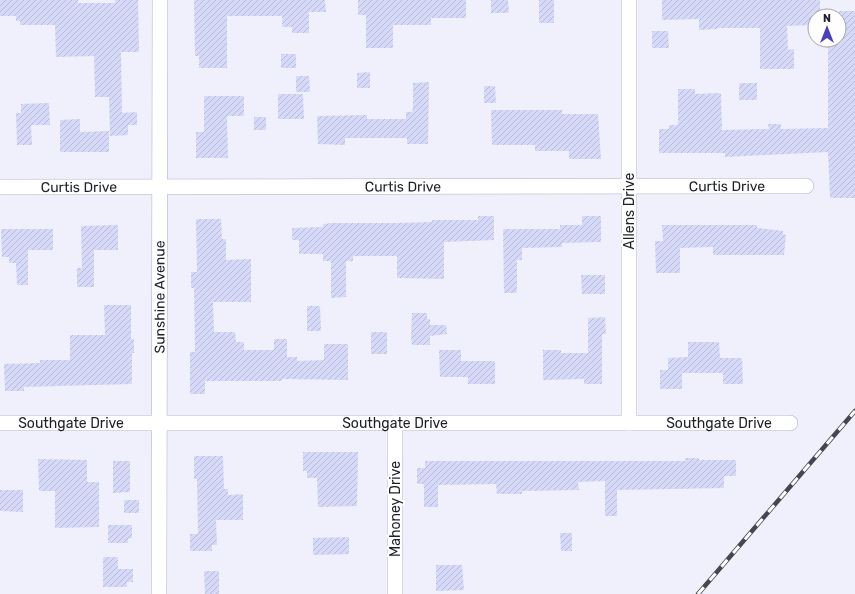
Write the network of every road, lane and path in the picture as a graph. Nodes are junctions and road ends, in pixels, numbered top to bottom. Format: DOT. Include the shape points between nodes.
graph roads {
  1 [pos="160,0"];
  2 [pos="629,0"];
  3 [pos="629,186"];
  4 [pos="806,186"];
  5 [pos="0,187"];
  6 [pos="160,187"];
  7 [pos="0,423"];
  8 [pos="160,423"];
  9 [pos="395,423"];
  10 [pos="629,423"];
  11 [pos="790,423"];
  12 [pos="159,594"];
  13 [pos="394,594"];
  1 -- 6 [label="street, Sunshine Avenue"];
  2 -- 3 [label="street, Allens Drive"];
  3 -- 4 [label="street, Curtis Drive"];
  3 -- 6 [label="street, Curtis Drive"];
  3 -- 10 [label="street, Allens Drive"];
  5 -- 6 [label="street, Curtis Drive"];
  6 -- 8 [label="street, Sunshine Avenue"];
  7 -- 8 [label="street, Southgate Drive"];
  8 -- 9 [label="street, Southgate Drive"];
  8 -- 12 [label="street, Sunshine Avenue"];
  9 -- 10 [label="street, Southgate Drive"];
  9 -- 13 [label="street, Mahoney Drive"];
  10 -- 11 [label="street, Southgate Drive"];
}
